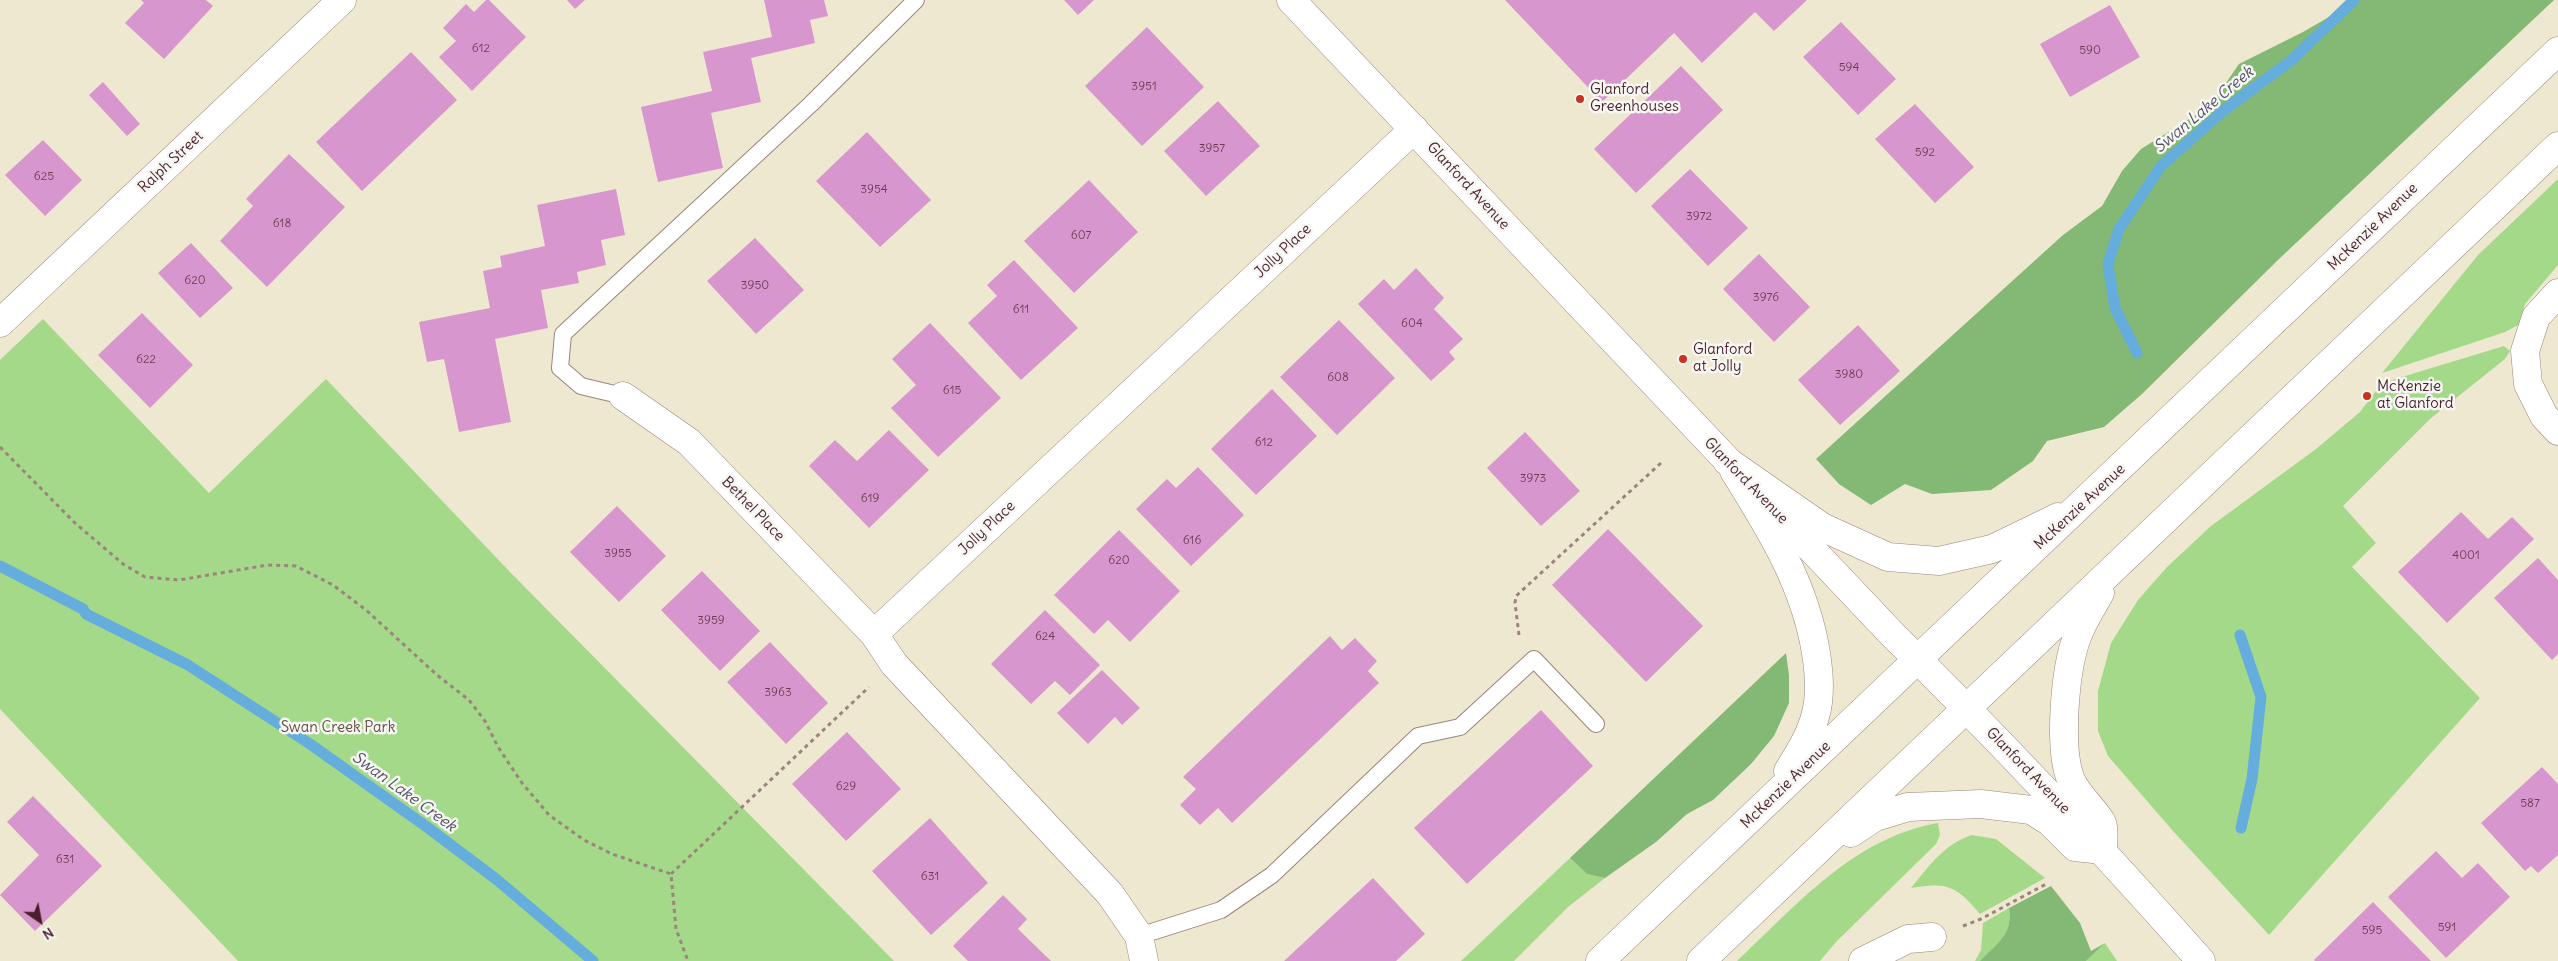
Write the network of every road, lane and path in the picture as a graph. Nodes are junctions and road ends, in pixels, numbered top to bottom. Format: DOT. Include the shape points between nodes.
graph roads {
  1 [pos="342,0"];
  2 [pos="916,0"];
  3 [pos="1291,0"];
  4 [pos="2558,51"];
  5 [pos="1414,129"];
  6 [pos="2558,146"];
  7 [pos="2558,293"];
  8 [pos="0,323"];
  9 [pos="623,396"];
  10 [pos="2558,431"];
  11 [pos="0,447"];
  12 [pos="1727,461"];
  13 [pos="1662,462"];
  14 [pos="2082,506"];
  15 [pos="2119,563"];
  16 [pos="874,634"];
  17 [pos="1534,659"];
  18 [pos="1918,659"];
  19 [pos="894,664"];
  20 [pos="1967,708"];
  21 [pos="1596,724"];
  22 [pos="1767,804"];
  23 [pos="2103,850"];
  24 [pos="1802,866"];
  25 [pos="671,874"];
  26 [pos="2048,883"];
  27 [pos="1932,937"];
  28 [pos="1141,948"];
  29 [pos="688,961"];
  30 [pos="1600,961"];
  31 [pos="1701,961"];
  32 [pos="1863,961"];
  33 [pos="2201,961"];
  1 -- 8 [label="main road, Ralph Street"];
  2 -- 9 [label="lane" via="811,104 564,334 560,368 581,386"];
  3 -- 5 [label="main road, Glanford Avenue"];
  4 -- 14 [label="main road, McKenzie Avenue"];
  5 -- 12 [label="main road, Glanford Avenue"];
  5 -- 16 [label="main road, Jolly Place"];
  6 -- 15 [label="main road"];
  7 -- 10 [label="main road" via="2536,317 2524,351 2528,384 2544,416"];
  9 -- 16 [label="main road, Bethel Place" via="688,442"];
  11 -- 25 [label="path" via="76,523 123,564 145,577 179,580 268,564 296,566 333,585 469,700 522,783 549,815 584,840 612,854"];
  12 -- 14 [label="main road" via="1822,527 1888,558 1939,561 1992,549"];
  12 -- 18 [label="main road, Glanford Avenue"];
  12 -- 22 [label="main road" via="1771,531 1802,592 1819,670 1816,712 1809,735"];
  13 -- 17 [label="path" via="1516,596 1521,645"];
  14 -- 18 [label="main road, McKenzie Avenue"];
  15 -- 20 [label="main road"];
  15 -- 23 [label="main road" via="2086,616 2077,638 2069,668 2064,746 2071,781 2102,824"];
  16 -- 19 [label="main road"];
  17 -- 21 [label="lane"];
  17 -- 28 [label="lane" via="1460,727 1418,736 1272,875 1221,910"];
  18 -- 20 [label="main road, Glanford Avenue"];
  18 -- 22 [label="main road, McKenzie Avenue"];
  19 -- 25 [label="path"];
  19 -- 28 [label="main road" via="1110,894"];
  20 -- 23 [label="main road, Glanford Avenue"];
  20 -- 24 [label="main road"];
  22 -- 30 [label="main road, McKenzie Avenue"];
  23 -- 24 [label="main road" via="2075,847 2050,822 2031,810 1981,804 1908,807 1875,817"];
  23 -- 33 [label="main road, Glanford Avenue"];
  24 -- 31 [label="main road"];
  25 -- 29 [label="path" via="676,930"];
  26 -- 27 [label="path" via="1981,920"];
  27 -- 32 [label="main road" via="1908,940"];
}
